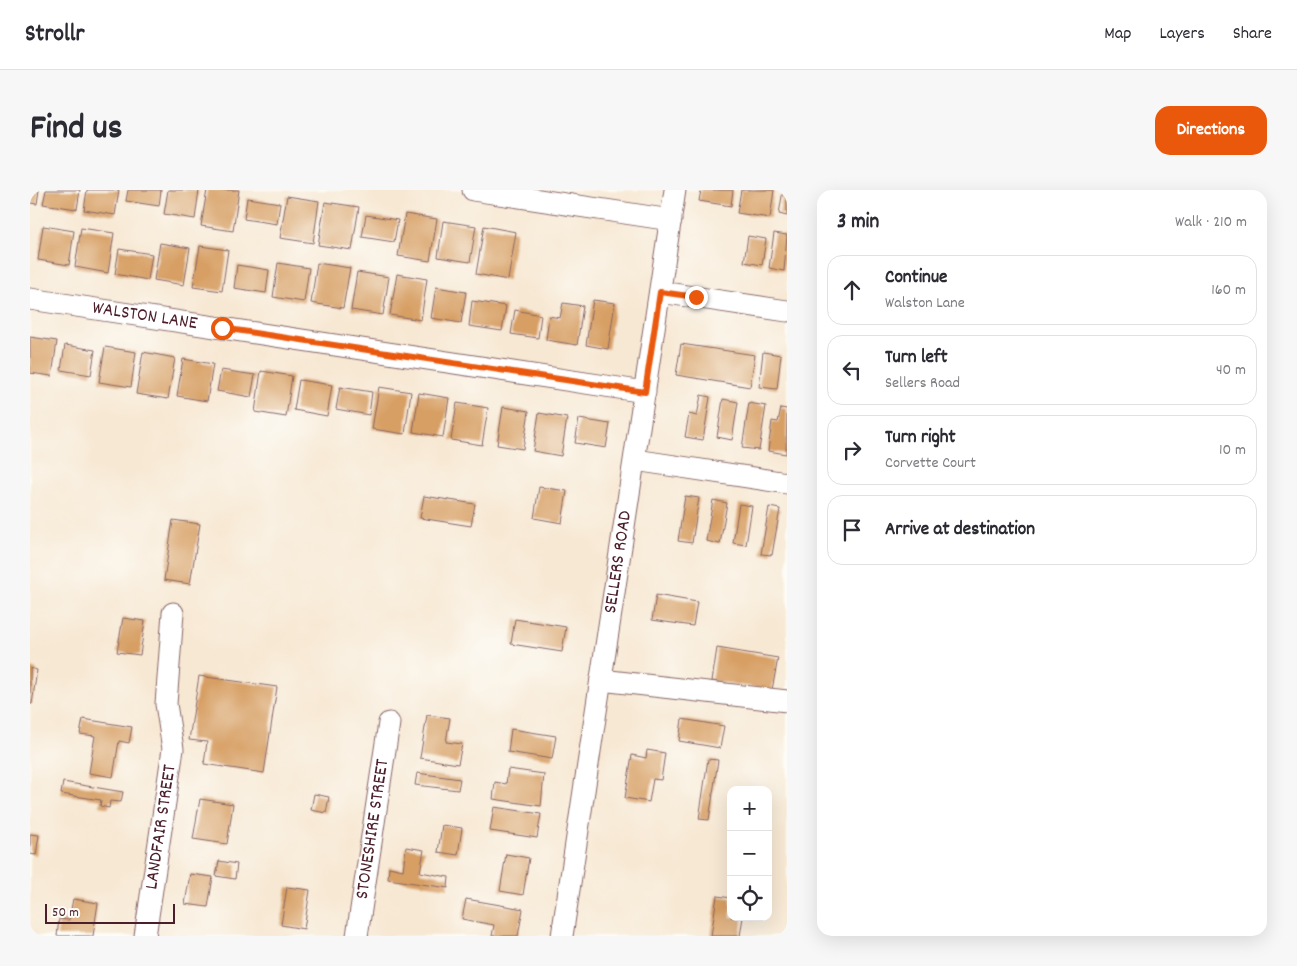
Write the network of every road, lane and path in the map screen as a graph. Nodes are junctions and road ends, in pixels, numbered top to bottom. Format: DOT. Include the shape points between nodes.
graph roads {
  1 [pos="473,190"];
  2 [pos="675,190"];
  3 [pos="671,220"];
  4 [pos="660,292"];
  5 [pos="30,299"];
  6 [pos="787,311"];
  7 [pos="645,392"];
  8 [pos="634,460"];
  9 [pos="787,483"];
  10 [pos="173,614"];
  11 [pos="601,680"];
  12 [pos="787,701"];
  13 [pos="389,723"];
  14 [pos="145,936"];
  15 [pos="357,936"];
  16 [pos="562,936"];
  1 -- 3 [label="street"];
  2 -- 3 [label="street, SELLERS ROAD"];
  3 -- 4 [label="street, SELLERS ROAD"];
  4 -- 6 [label="street"];
  4 -- 7 [label="street, SELLERS ROAD"];
  5 -- 7 [label="street, WALSTON LANE"];
  7 -- 8 [label="street, SELLERS ROAD"];
  8 -- 9 [label="street"];
  8 -- 11 [label="street, SELLERS ROAD"];
  10 -- 14 [label="street, LANDFAIR STREET" via="166,704 173,749"];
  11 -- 12 [label="street"];
  11 -- 16 [label="street, SELLERS ROAD"];
  13 -- 15 [label="street, STONESHIRE STREET"];
}
